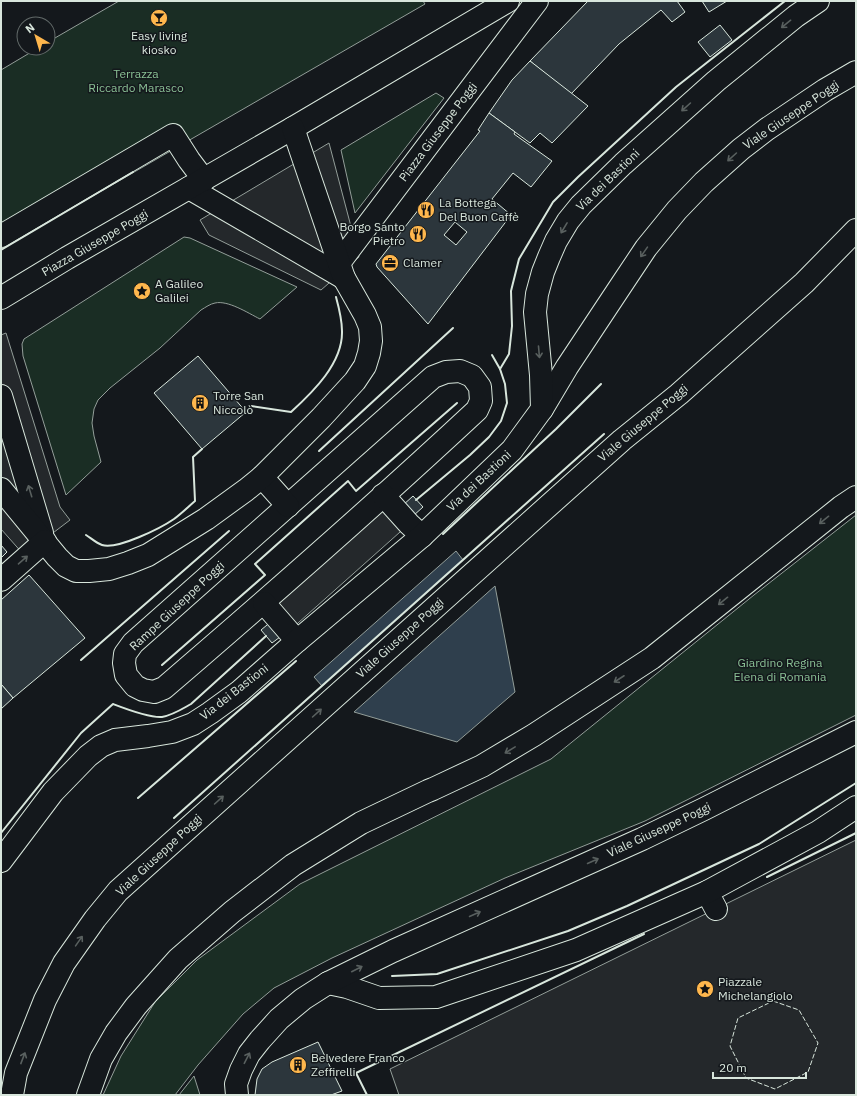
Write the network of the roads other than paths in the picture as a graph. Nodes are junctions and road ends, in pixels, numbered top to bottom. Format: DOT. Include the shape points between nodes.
graph roads {
  1 [pos="508,1"];
  2 [pos="537,1"];
  3 [pos="818,1"];
  4 [pos="856,72"];
  5 [pos="293,128"];
  6 [pos="196,184"];
  7 [pos="856,230"];
  8 [pos="1,236"];
  9 [pos="342,271"];
  10 [pos="1,298"];
  11 [pos="1,396"];
  12 [pos="542,409"];
  13 [pos="262,477"];
  14 [pos="1,489"];
  15 [pos="383,495"];
  16 [pos="856,497"];
  17 [pos="288,506"];
  18 [pos="422,536"];
  19 [pos="45,542"];
  20 [pos="1,580"];
  21 [pos="264,603"];
  22 [pos="297,641"];
  23 [pos="856,732"];
  24 [pos="856,807"];
  25 [pos="1,861"];
  26 [pos="328,983"];
  27 [pos="12,1095"];
  28 [pos="88,1095"];
  29 [pos="237,1095"];
  1 -- 5 [label="street, Piazza Giuseppe Poggi"];
  2 -- 9 [label="street, Piazza Giuseppe Poggi"];
  3 -- 12 [label="street, Via dei Bastioni, one-way" via="716,81 623,164 568,221 549,257 537,294 535,312"];
  4 -- 12 [label="street, Viale Giuseppe Poggi, one-way" via="825,90 741,149 677,210 646,248"];
  5 -- 6 [label="street, Piazza Giuseppe Poggi"];
  5 -- 9 [label="street"];
  6 -- 8 [label="street" via="189,160 173,135"];
  6 -- 9 [label="street"];
  6 -- 10 [label="street, Piazza Giuseppe Poggi"];
  27 -- 7 [label="street, Viale Giuseppe Poggi, one-way" via="16,1073 42,1008 64,963 118,891 599,460 679,394 804,283"];
  9 -- 13 [label="street" via="370,327 371,341 365,366 355,381 321,418"];
  19 -- 11 [label="street, one-way"];
  12 -- 18 [label="street, Via dei Bastioni" via="512,450"];
  13 -- 17 [label="street"];
  13 -- 19 [label="street" via="206,519 148,555 109,569 76,571 66,566"];
  14 -- 19 [label="street"];
  15 -- 17 [label="street, Rampe Giuseppe Poggi" via="477,410 481,401 480,387 472,376 460,371 446,372 433,377"];
  15 -- 18 [label="street"];
  15 -- 21 [label="street, Rampe Giuseppe Poggi"];
  16 -- 28 [label="street, one-way" via="652,658 482,766 361,823 293,865 232,912 178,959 136,1006 101,1059"];
  17 -- 21 [label="street, Rampe Giuseppe Poggi" via="133,643 125,654 126,675 135,686 143,690 154,692 164,688"];
  18 -- 22 [label="street, Via dei Bastioni"];
  20 -- 19 [label="street, one-way"];
  21 -- 22 [label="street"];
  22 -- 25 [label="street, Via dei Bastioni" via="239,692 193,724 172,732 115,740 101,746 54,792"];
  26 -- 23 [label="street, Viale Giuseppe Poggi, one-way" via="393,950 704,809"];
  24 -- 26 [label="street" via="712,901 436,997 379,998"];
  29 -- 26 [label="street, Viale Giuseppe Poggi, one-way" via="236,1084 241,1070 260,1040 279,1019"];
}
